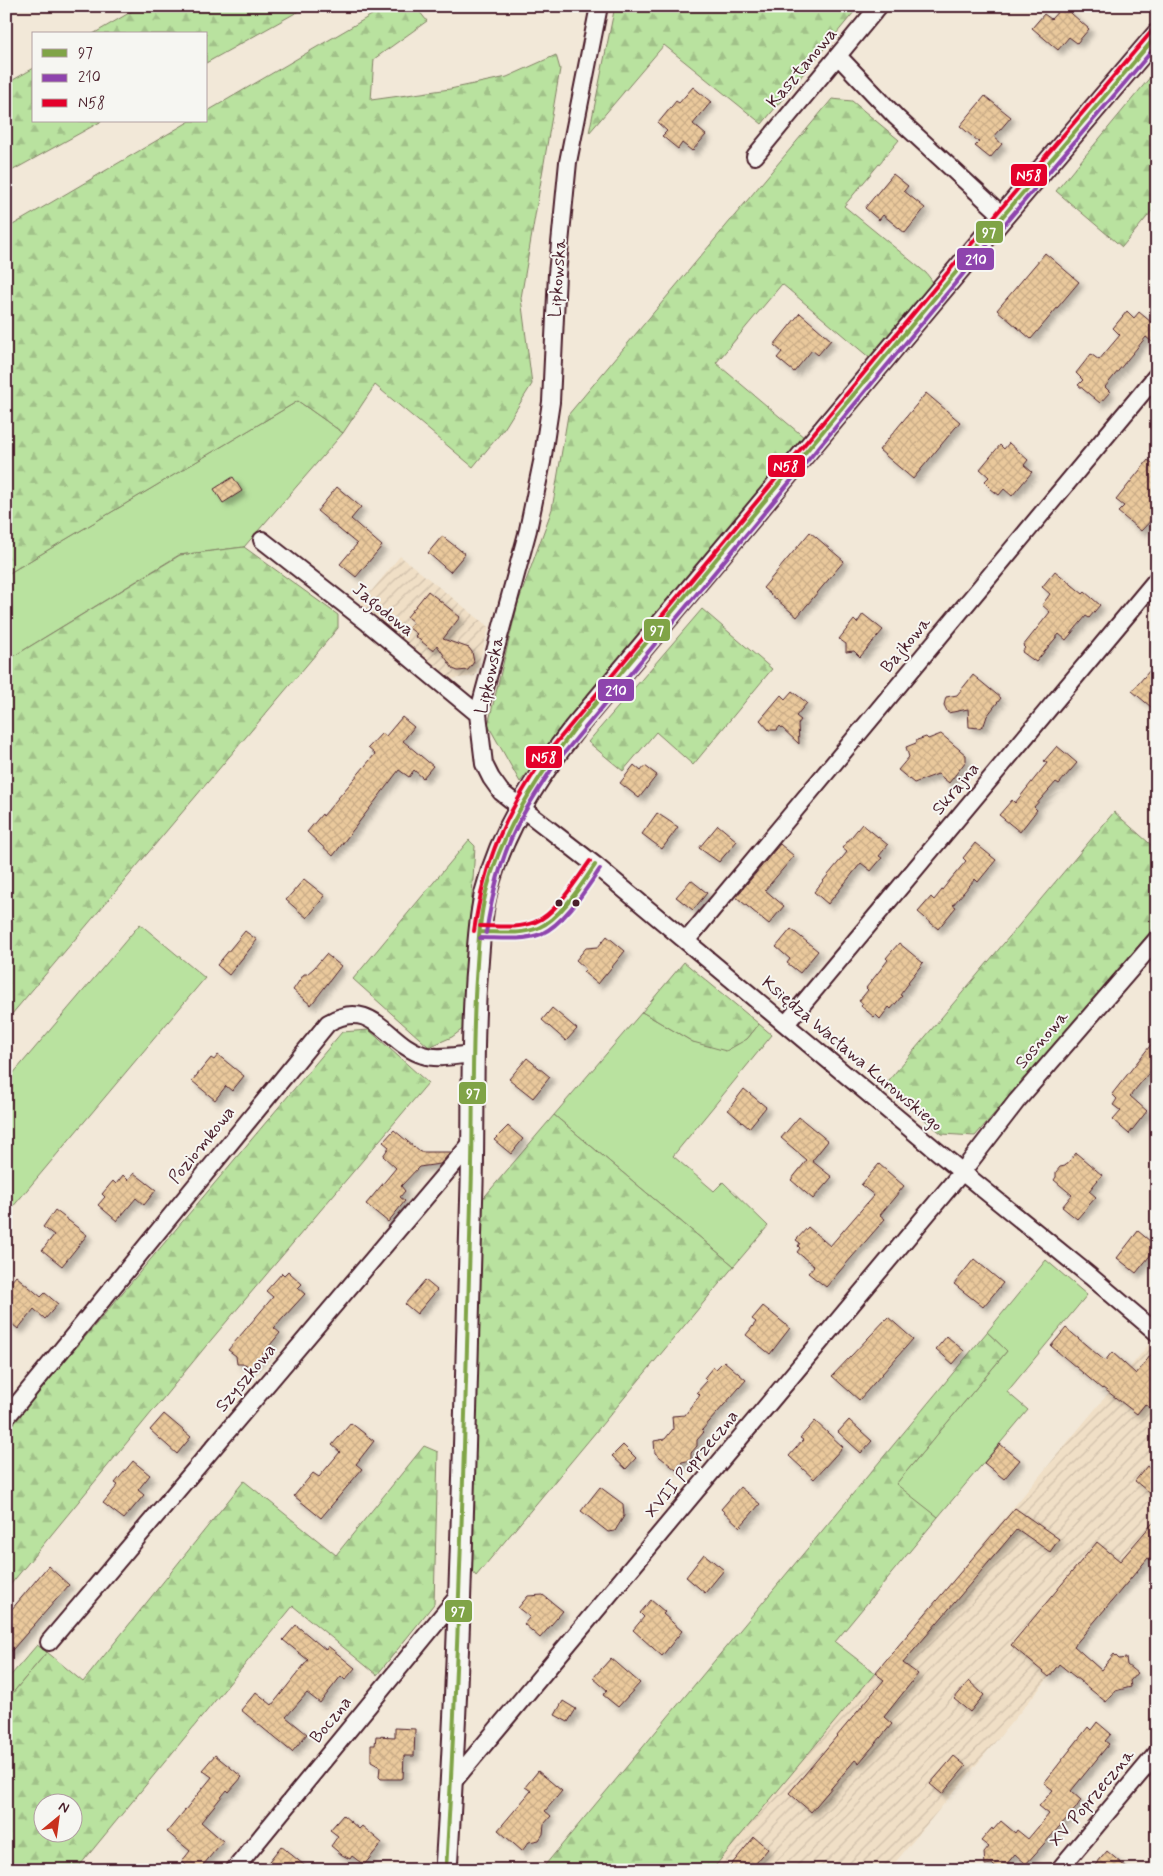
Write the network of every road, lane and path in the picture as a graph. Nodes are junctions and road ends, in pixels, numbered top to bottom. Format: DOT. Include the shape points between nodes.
graph roads {
  1 [pos="599,6"];
  2 [pos="879,6"];
  3 [pos="1157,35"];
  4 [pos="838,56"];
  5 [pos="755,156"];
  6 [pos="1003,216"];
  7 [pos="1157,376"];
  8 [pos="262,540"];
  9 [pos="1157,580"];
  10 [pos="478,714"];
  11 [pos="521,806"];
  12 [pos="1157,938"];
  13 [pos="686,941"];
  14 [pos="786,1024"];
  15 [pos="473,1054"];
  16 [pos="473,1141"];
  17 [pos="962,1172"];
  18 [pos="1157,1333"];
  19 [pos="6,1418"];
  20 [pos="459,1595"];
  21 [pos="49,1642"];
  22 [pos="1157,1753"];
  23 [pos="452,1783"];
  24 [pos="234,1870"];
  25 [pos="446,1870"];
  26 [pos="1059,1870"];
  1 -- 10 [label="street, Lipkowska" via="568,162 557,274 552,402 542,462 528,530"];
  2 -- 4 [label="street, Kasztanowa"];
  3 -- 6 [label="street"];
  4 -- 5 [label="street, Kasztanowa"];
  4 -- 6 [label="street" via="896,117"];
  6 -- 11 [label="street" via="575,728"];
  7 -- 13 [label="street, Bajkowa"];
  8 -- 10 [label="street, Jagodowa"];
  9 -- 14 [label="street, Skrajna"];
  10 -- 11 [label="street, Lipkowska" via="484,764 501,792"];
  11 -- 13 [label="street, Księdza Wacława Kurowskiego"];
  11 -- 15 [label="street" via="500,849 485,895 475,984"];
  12 -- 17 [label="street, Sosnowa" via="1016,1102"];
  13 -- 14 [label="street, Księdza Wacława Kurowskiego"];
  14 -- 17 [label="street, Księdza Wacława Kurowskiego"];
  15 -- 16 [label="street"];
  15 -- 19 [label="street, Poziomkowa" via="422,1055 373,1021 357,1014 339,1016 328,1022"];
  16 -- 20 [label="street"];
  16 -- 21 [label="street, Szyszkowa"];
  17 -- 18 [label="street, Księdza Wacława Kurowskiego"];
  17 -- 23 [label="street, XVII Poprzeczna"];
  20 -- 23 [label="street"];
  20 -- 24 [label="street, Boczna"];
  22 -- 26 [label="street, XV Poprzeczna"];
  23 -- 25 [label="street"];
}
